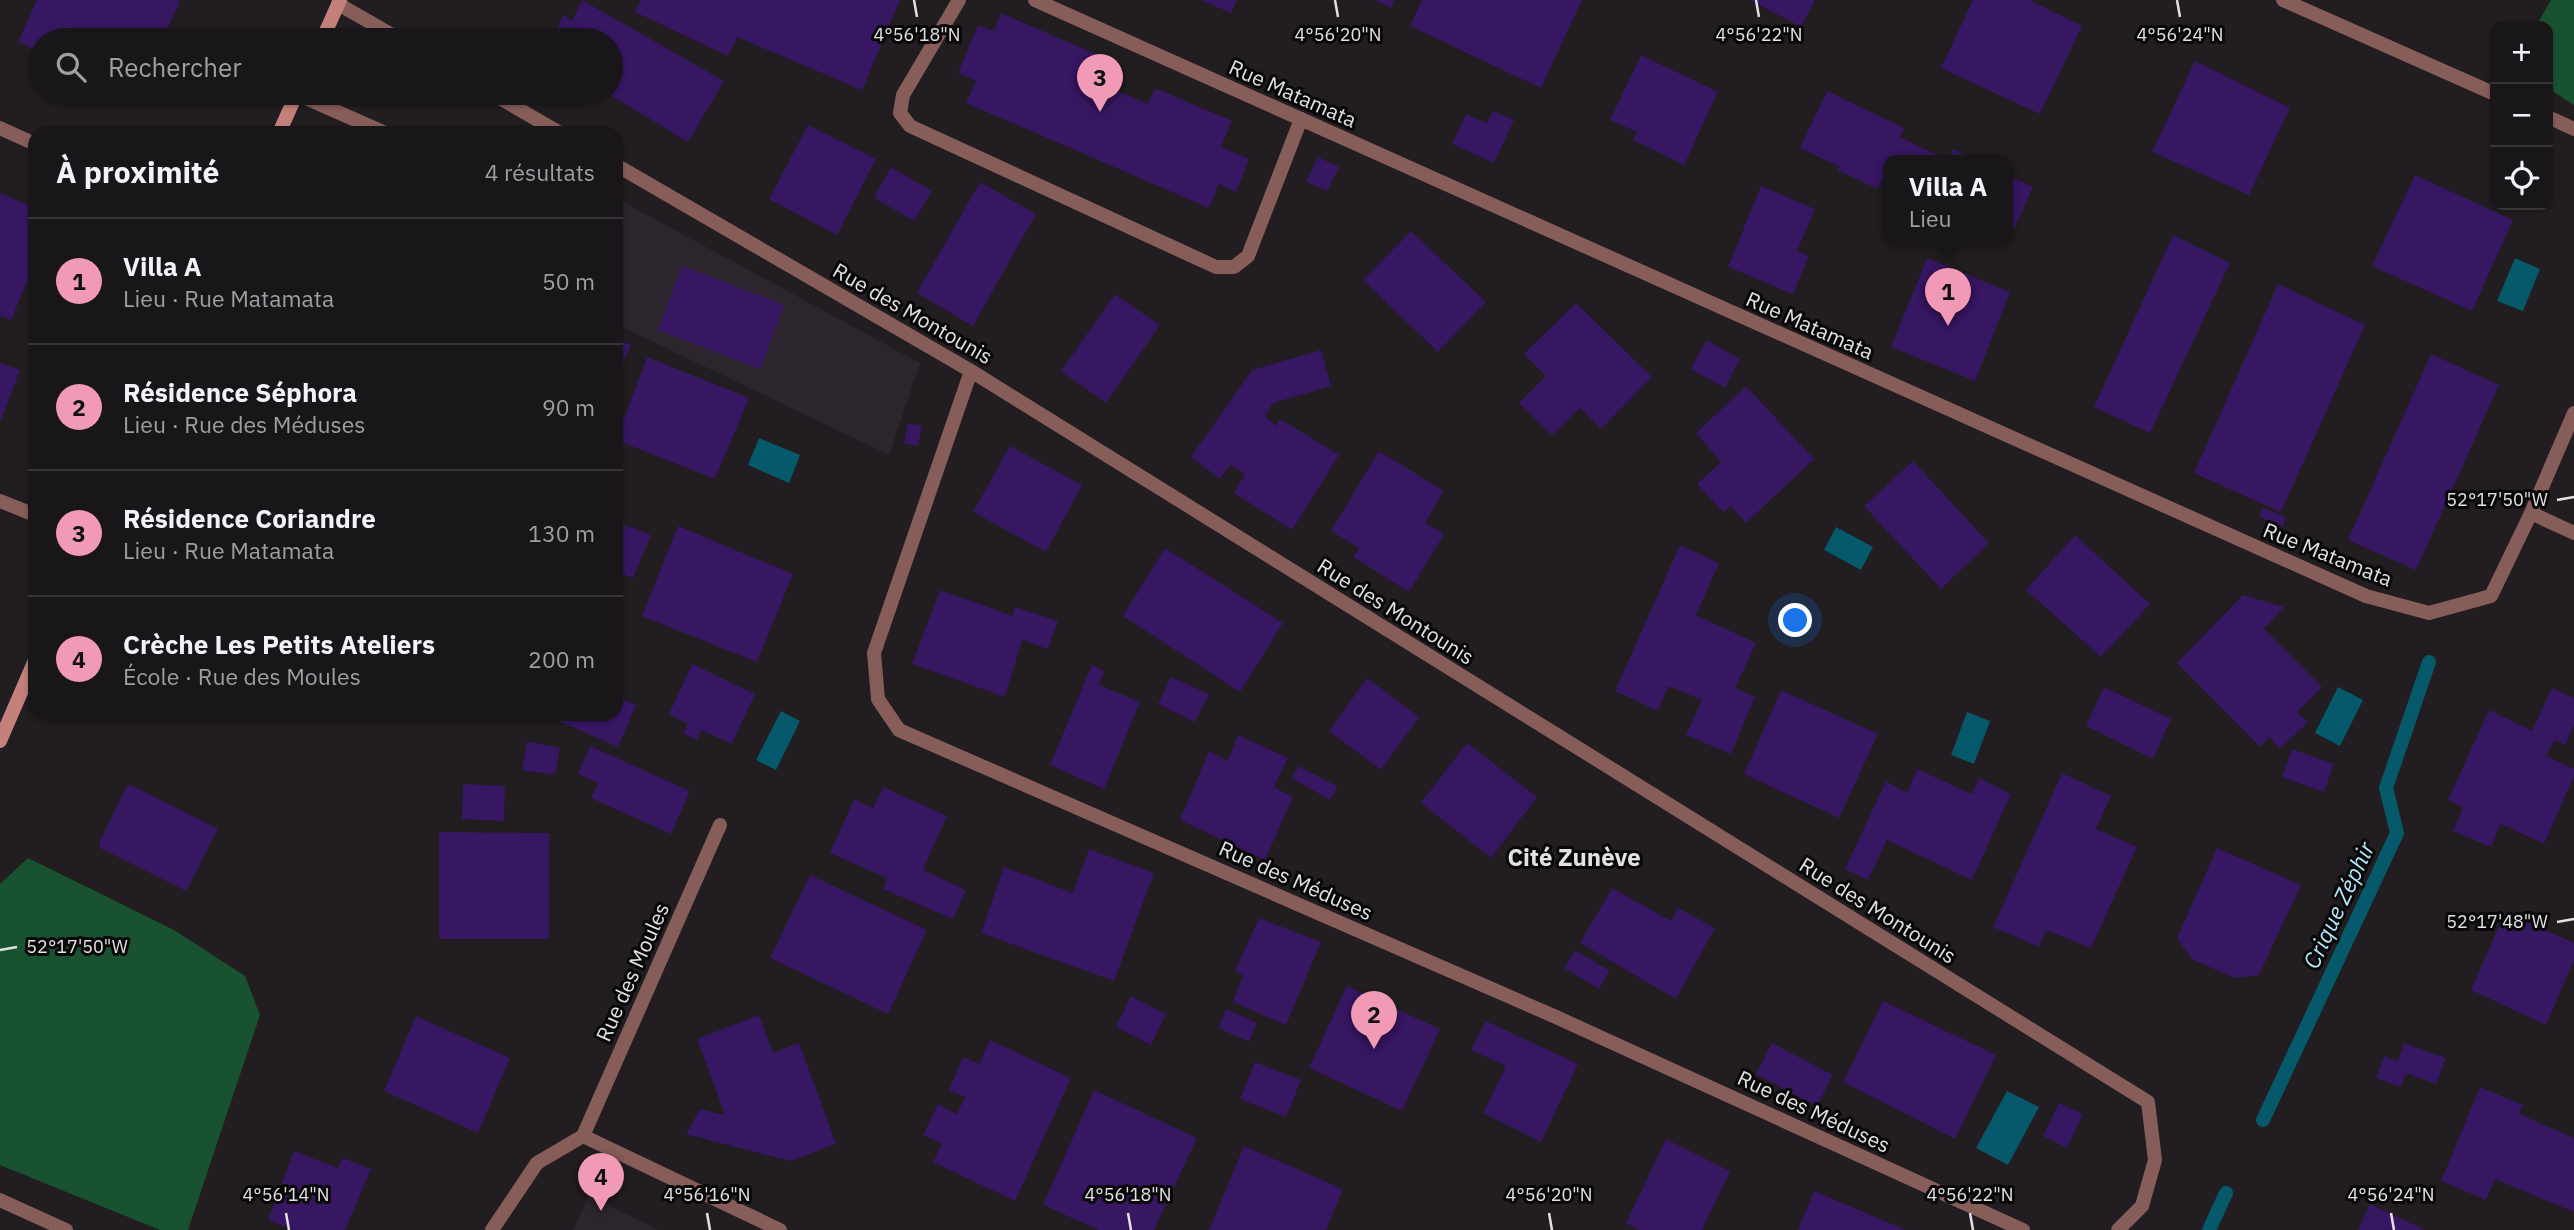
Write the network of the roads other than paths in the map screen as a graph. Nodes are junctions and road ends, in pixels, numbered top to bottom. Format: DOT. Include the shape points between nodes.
graph roads {
  1 [pos="959,0"];
  2 [pos="1035,0"];
  3 [pos="2283,0"];
  4 [pos="339,2"];
  5 [pos="327,28"];
  6 [pos="381,28"];
  7 [pos="2490,92"];
  8 [pos="292,105"];
  9 [pos="322,105"];
  10 [pos="512,105"];
  11 [pos="1301,119"];
  12 [pos="2553,119"];
  13 [pos="282,126"];
  14 [pos="368,126"];
  15 [pos="549,126"];
  16 [pos="0,128"];
  17 [pos="2574,129"];
  18 [pos="28,141"];
  19 [pos="623,169"];
  20 [pos="971,371"];
  21 [pos="2574,413"];
  22 [pos="0,500"];
  23 [pos="28,512"];
  24 [pos="2531,513"];
  25 [pos="2574,533"];
  26 [pos="28,676"];
  27 [pos="0,741"];
  28 [pos="720,825"];
  29 [pos="583,1136"];
  30 [pos="0,1200"];
  31 [pos="66,1230"];
  32 [pos="492,1230"];
  33 [pos="780,1230"];
  34 [pos="2023,1230"];
  35 [pos="2118,1230"];
  1 -- 11 [label="street" via="903,94 900,113 910,126 1216,267 1234,267 1248,256"];
  2 -- 11 [label="street, Rue Matamata"];
  3 -- 7 [label="street"];
  4 -- 5 [label="main road"];
  4 -- 6 [label="street"];
  8 -- 13 [label="main road"];
  9 -- 14 [label="street"];
  10 -- 15 [label="street"];
  11 -- 24 [label="street, Rue Matamata" via="2366,596 2429,613 2491,596"];
  12 -- 17 [label="street"];
  16 -- 18 [label="street"];
  19 -- 20 [label="street, Rue des Montounis"];
  20 -- 34 [label="street, Rue des Méduses" via="874,653 878,699 899,730 1556,1017"];
  20 -- 35 [label="street, Rue des Montounis" via="2148,1102 2155,1160 2142,1206"];
  21 -- 24 [label="street, Rue Matamata"];
  22 -- 23 [label="street"];
  24 -- 25 [label="street"];
  26 -- 27 [label="main road"];
  28 -- 29 [label="street, Rue des Moules"];
  29 -- 32 [label="street" via="537,1163"];
  29 -- 33 [label="street"];
  30 -- 31 [label="street"];
}
